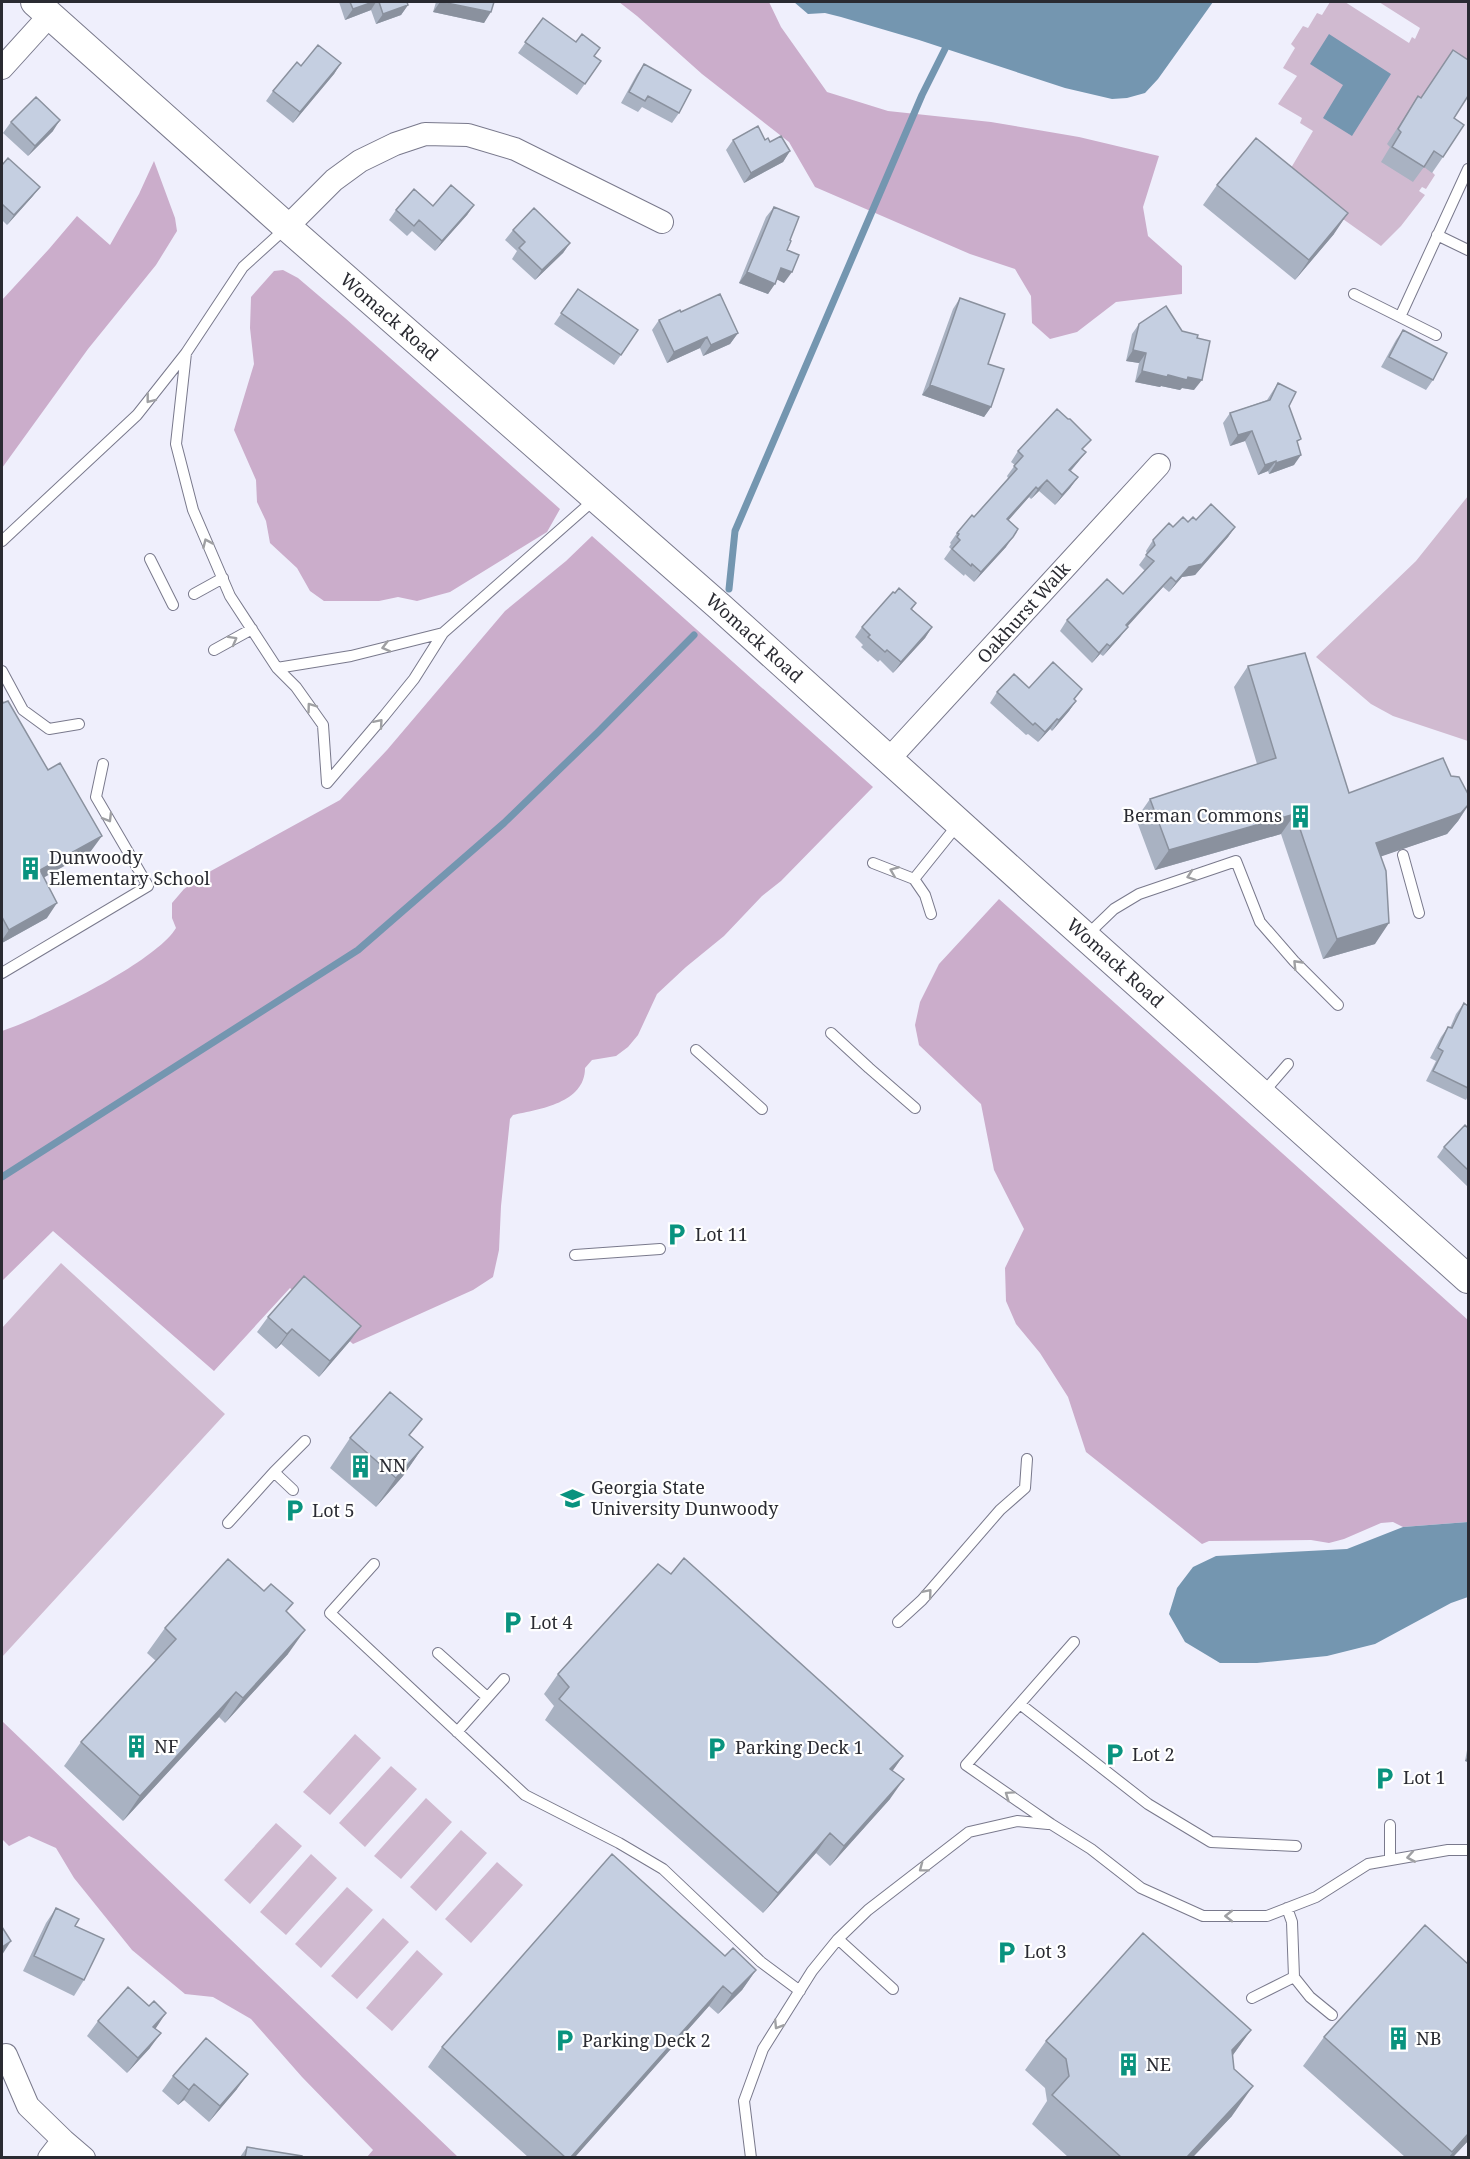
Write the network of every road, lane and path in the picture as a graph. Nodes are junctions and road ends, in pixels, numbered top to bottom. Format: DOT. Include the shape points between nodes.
graph roads {
  1 [pos="43,8"];
  2 [pos="2,68"];
  3 [pos="1468,169"];
  4 [pos="662,222"];
  5 [pos="287,227"];
  6 [pos="1437,235"];
  7 [pos="1468,250"];
  8 [pos="1354,294"];
  9 [pos="1400,317"];
  10 [pos="1436,335"];
  11 [pos="186,353"];
  12 [pos="1159,465"];
  13 [pos="597,498"];
  14 [pos="2,541"];
  15 [pos="150,559"];
  16 [pos="223,578"];
  17 [pos="194,594"];
  18 [pos="172,605"];
  19 [pos="252,629"];
  20 [pos="443,633"];
  21 [pos="214,650"];
  22 [pos="277,668"];
  23 [pos="2,671"];
  24 [pos="79,724"];
  25 [pos="889,759"];
  26 [pos="103,764"];
  27 [pos="959,823"];
  28 [pos="1403,855"];
  29 [pos="873,862"];
  30 [pos="914,879"];
  31 [pos="1419,913"];
  32 [pos="931,914"];
  33 [pos="1085,936"];
  34 [pos="2,973"];
  35 [pos="1338,1005"];
  36 [pos="831,1033"];
  37 [pos="696,1050"];
  38 [pos="1288,1064"];
  39 [pos="1262,1094"];
  40 [pos="915,1108"];
  41 [pos="762,1109"];
  42 [pos="660,1249"];
  43 [pos="575,1255"];
  44 [pos="1468,1279"];
  45 [pos="305,1441"];
  46 [pos="1027,1459"];
  47 [pos="274,1472"];
  48 [pos="293,1490"];
  49 [pos="228,1523"];
  50 [pos="374,1564"];
  51 [pos="898,1622"];
  52 [pos="1074,1642"];
  53 [pos="438,1653"];
  54 [pos="504,1679"];
  55 [pos="487,1697"];
  56 [pos="1020,1704"];
  57 [pos="456,1732"];
  58 [pos="1051,1824"];
  59 [pos="1390,1825"];
  60 [pos="1296,1846"];
  61 [pos="1468,1850"];
  62 [pos="1390,1860"];
  63 [pos="1287,1908"];
  64 [pos="838,1939"];
  65 [pos="1294,1977"];
  66 [pos="893,1989"];
  67 [pos="800,1990"];
  68 [pos="1252,1998"];
  69 [pos="1332,2015"];
  70 [pos="6,2055"];
  71 [pos="56,2149"];
  72 [pos="84,2157"];
  73 [pos="752,2157"];
  1 -- 2 [label="street"];
  1 -- 5 [label="street, Womack Road"];
  3 -- 6 [label="lane"];
  4 -- 5 [label="street" via="515,149 468,135 425,134 360,161 334,180"];
  5 -- 11 [label="lane" via="243,267"];
  5 -- 13 [label="street, Womack Road"];
  6 -- 7 [label="lane"];
  6 -- 9 [label="lane"];
  8 -- 9 [label="lane"];
  9 -- 10 [label="lane"];
  11 -- 14 [label="lane, one-way" via="137,415"];
  16 -- 11 [label="lane, one-way" via="193,510 176,444"];
  12 -- 25 [label="street, Oakhurst Walk"];
  13 -- 20 [label="lane"];
  13 -- 25 [label="street, Womack Road"];
  15 -- 18 [label="lane"];
  16 -- 17 [label="lane"];
  16 -- 19 [label="lane"];
  21 -- 19 [label="lane, one-way"];
  19 -- 22 [label="lane"];
  20 -- 22 [label="lane, one-way" via="351,656"];
  20 -- 22 [label="lane" via="414,679 327,783 323,725"];
  23 -- 24 [label="lane" via="24,710 49,729"];
  25 -- 27 [label="street, Womack Road"];
  26 -- 34 [label="lane, one-way" via="96,797 148,886"];
  27 -- 30 [label="lane"];
  27 -- 33 [label="street, Womack Road"];
  28 -- 31 [label="lane"];
  30 -- 29 [label="lane, one-way"];
  30 -- 32 [label="lane"];
  35 -- 33 [label="lane, one-way" via="1260,922 1236,861 1146,891 1114,909"];
  33 -- 39 [label="street, Womack Road"];
  36 -- 40 [label="lane"];
  37 -- 41 [label="lane"];
  38 -- 39 [label="lane"];
  39 -- 44 [label="street, Womack Road"];
  42 -- 43 [label="lane"];
  45 -- 47 [label="lane"];
  51 -- 46 [label="lane, one-way" via="1000,1510 1025,1488"];
  47 -- 48 [label="lane"];
  47 -- 49 [label="lane"];
  50 -- 57 [label="lane" via="330,1613"];
  52 -- 56 [label="lane"];
  53 -- 55 [label="lane"];
  54 -- 55 [label="lane"];
  55 -- 57 [label="lane"];
  58 -- 56 [label="lane, one-way" via="966,1765"];
  56 -- 60 [label="lane" via="1149,1804 1211,1842"];
  57 -- 67 [label="lane" via="525,1795 663,1869 761,1962"];
  63 -- 58 [label="lane, one-way" via="1267,1916 1203,1916 1141,1888"];
  58 -- 64 [label="lane, one-way" via="1017,1821 969,1832 868,1910"];
  59 -- 62 [label="lane"];
  61 -- 62 [label="lane, one-way"];
  62 -- 63 [label="lane" via="1368,1864 1316,1897"];
  63 -- 65 [label="lane" via="1292,1922"];
  64 -- 66 [label="lane"];
  64 -- 67 [label="lane"];
  65 -- 68 [label="lane"];
  65 -- 69 [label="lane"];
  67 -- 73 [label="lane, one-way" via="763,2049 744,2101"];
  70 -- 71 [label="street" via="28,2106"];
  71 -- 72 [label="street"];
}
